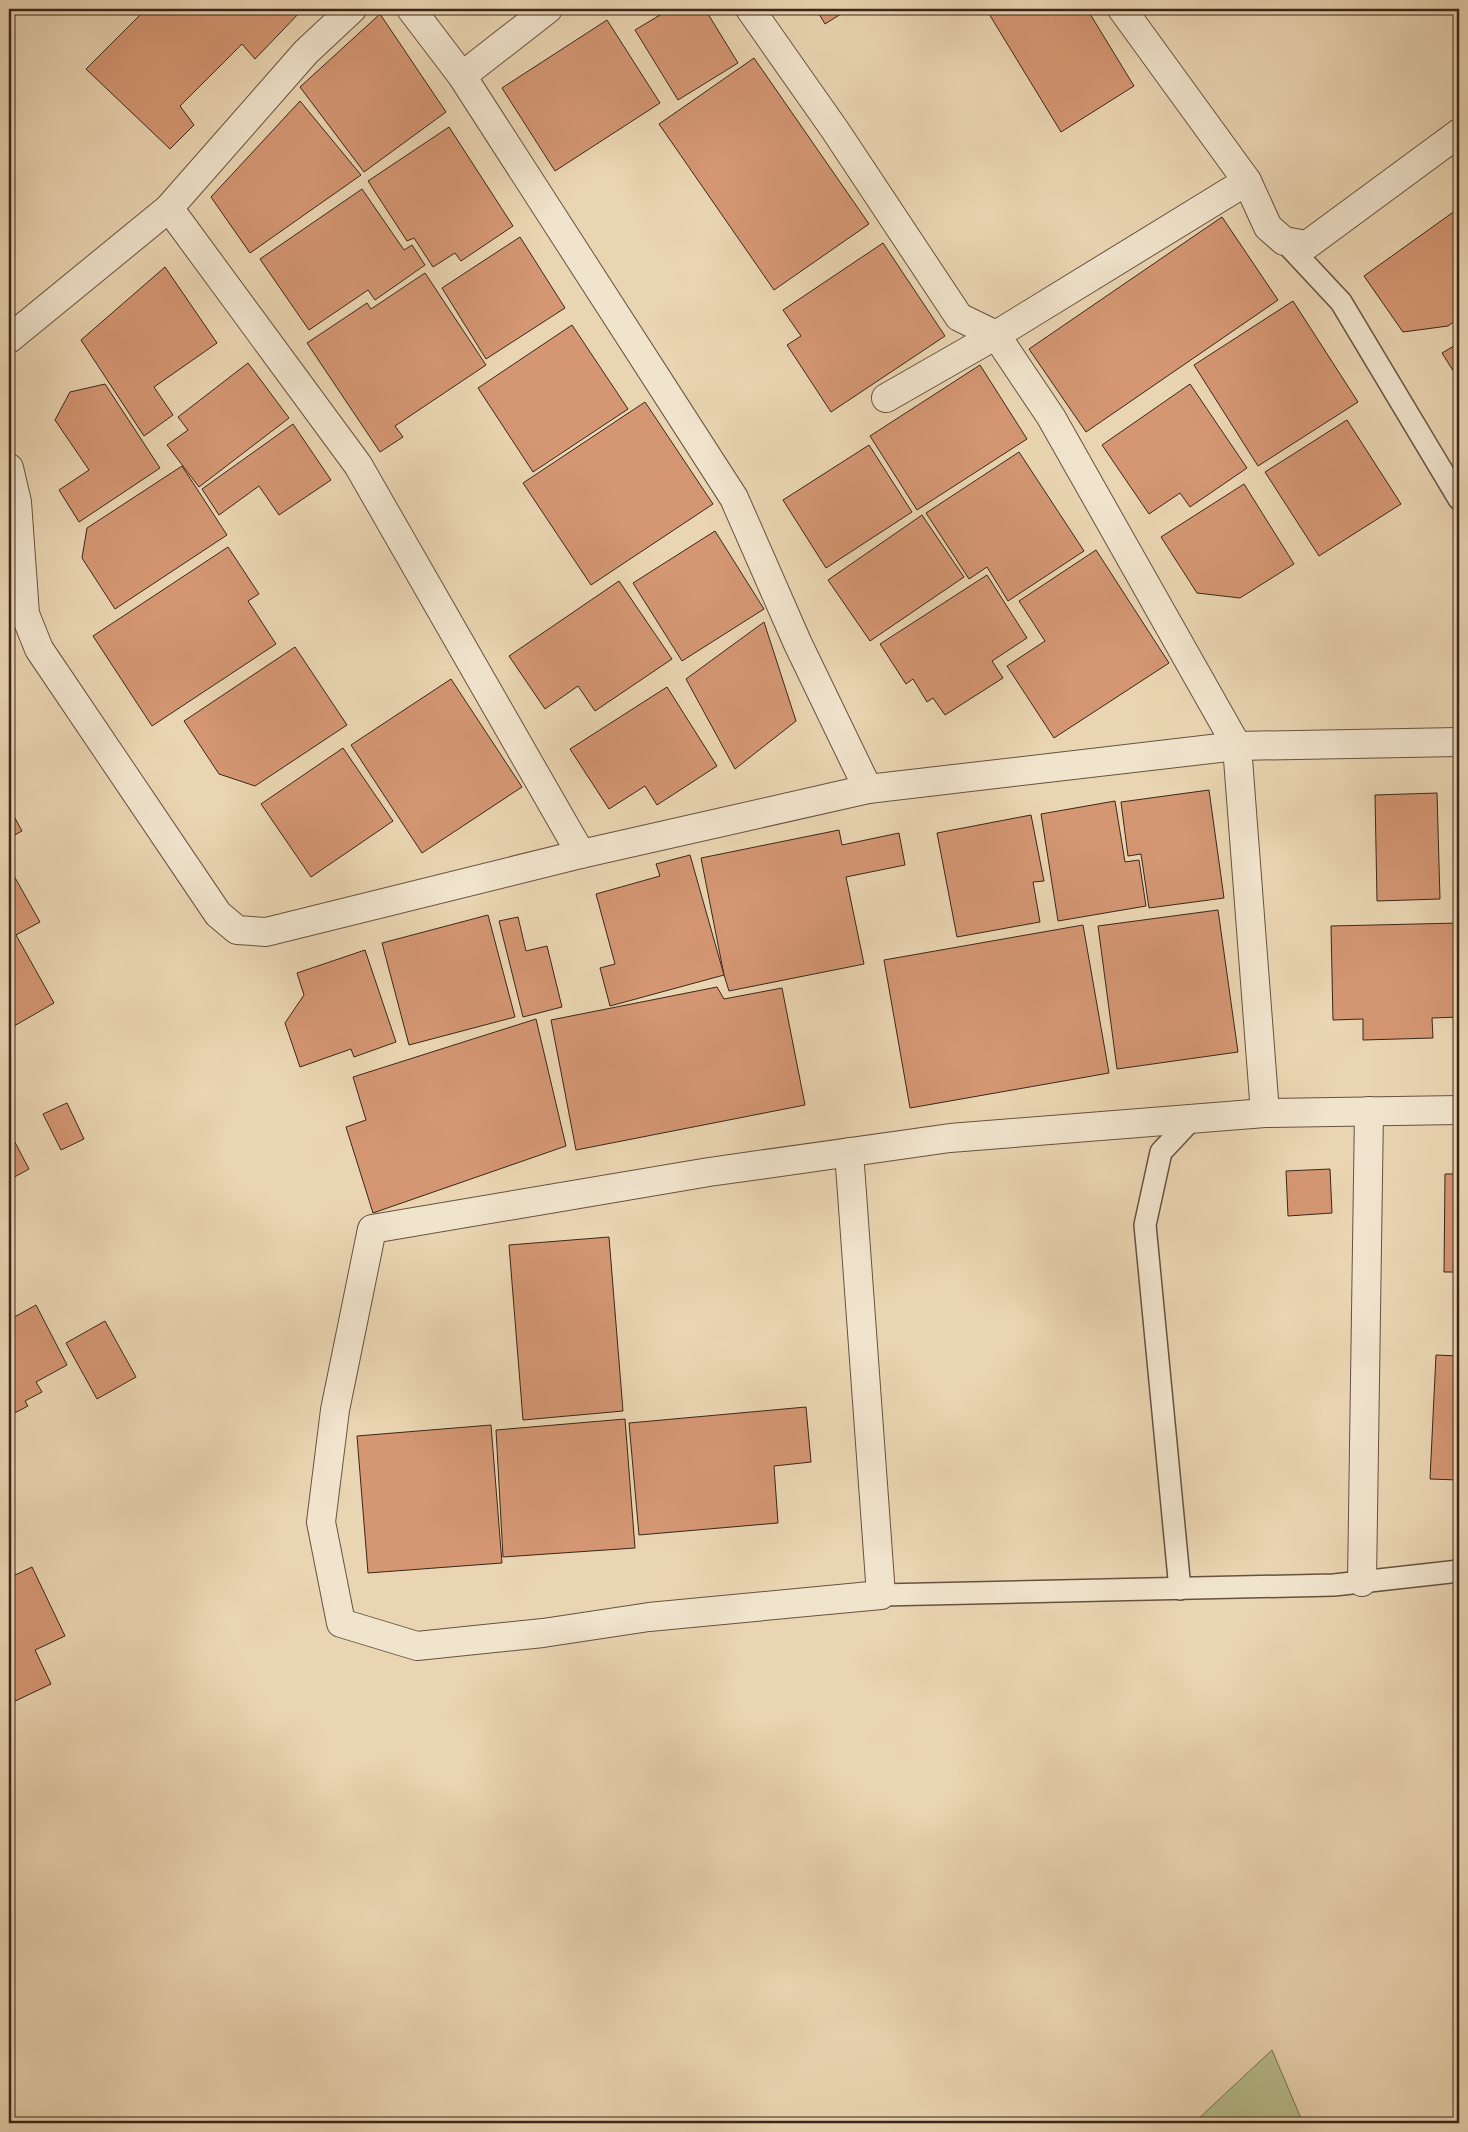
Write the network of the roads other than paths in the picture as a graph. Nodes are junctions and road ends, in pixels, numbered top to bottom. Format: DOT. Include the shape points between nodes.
graph roads {
  1 [pos="352,9"];
  2 [pos="411,9"];
  3 [pos="548,9"];
  4 [pos="750,9"];
  5 [pos="1122,9"];
  6 [pos="462,76"];
  7 [pos="1459,133"];
  8 [pos="1247,182"];
  9 [pos="169,208"];
  10 [pos="1284,241"];
  11 [pos="996,335"];
  12 [pos="9,339"];
  13 [pos="886,398"];
  14 [pos="9,468"];
  15 [pos="1459,499"];
  16 [pos="1459,742"];
  17 [pos="1237,746"];
  18 [pos="868,788"];
  19 [pos="581,854"];
  20 [pos="1459,1110"];
  21 [pos="1369,1111"];
  22 [pos="1265,1113"];
  23 [pos="1192,1119"];
  24 [pos="849,1152"];
  25 [pos="1459,1571"];
  26 [pos="1362,1582"];
  27 [pos="1180,1588"];
  28 [pos="881,1595"];
  1 -- 9 [label="street" via="306,52"];
  2 -- 6 [label="street"];
  3 -- 6 [label="street"];
  4 -- 11 [label="street" via="836,130 958,317"];
  5 -- 8 [label="street"];
  6 -- 18 [label="street" via="734,498 798,644"];
  7 -- 10 [label="street" via="1307,245"];
  8 -- 10 [label="street" via="1268,226"];
  8 -- 11 [label="street"];
  9 -- 12 [label="street"];
  9 -- 19 [label="street" via="358,465"];
  10 -- 15 [label="lane" via="1341,302"];
  11 -- 13 [label="street"];
  11 -- 17 [label="street" via="1051,418"];
  14 -- 19 [label="street" via="17,502 25,614 39,650 218,914 237,930 266,932"];
  16 -- 17 [label="street"];
  17 -- 18 [label="street"];
  17 -- 22 [label="street"];
  18 -- 19 [label="street"];
  20 -- 21 [label="street"];
  21 -- 22 [label="street"];
  21 -- 26 [label="street"];
  22 -- 23 [label="street"];
  23 -- 24 [label="street" via="950,1138"];
  23 -- 27 [label="lane" via="1162,1152 1145,1225"];
  24 -- 28 [label="street"];
  24 -- 28 [label="street" via="709,1172 372,1229 335,1410 321,1522 341,1622 417,1646 544,1634 649,1617"];
  25 -- 26 [label="lane"];
  26 -- 27 [label="lane"];
  27 -- 28 [label="lane"];
}
